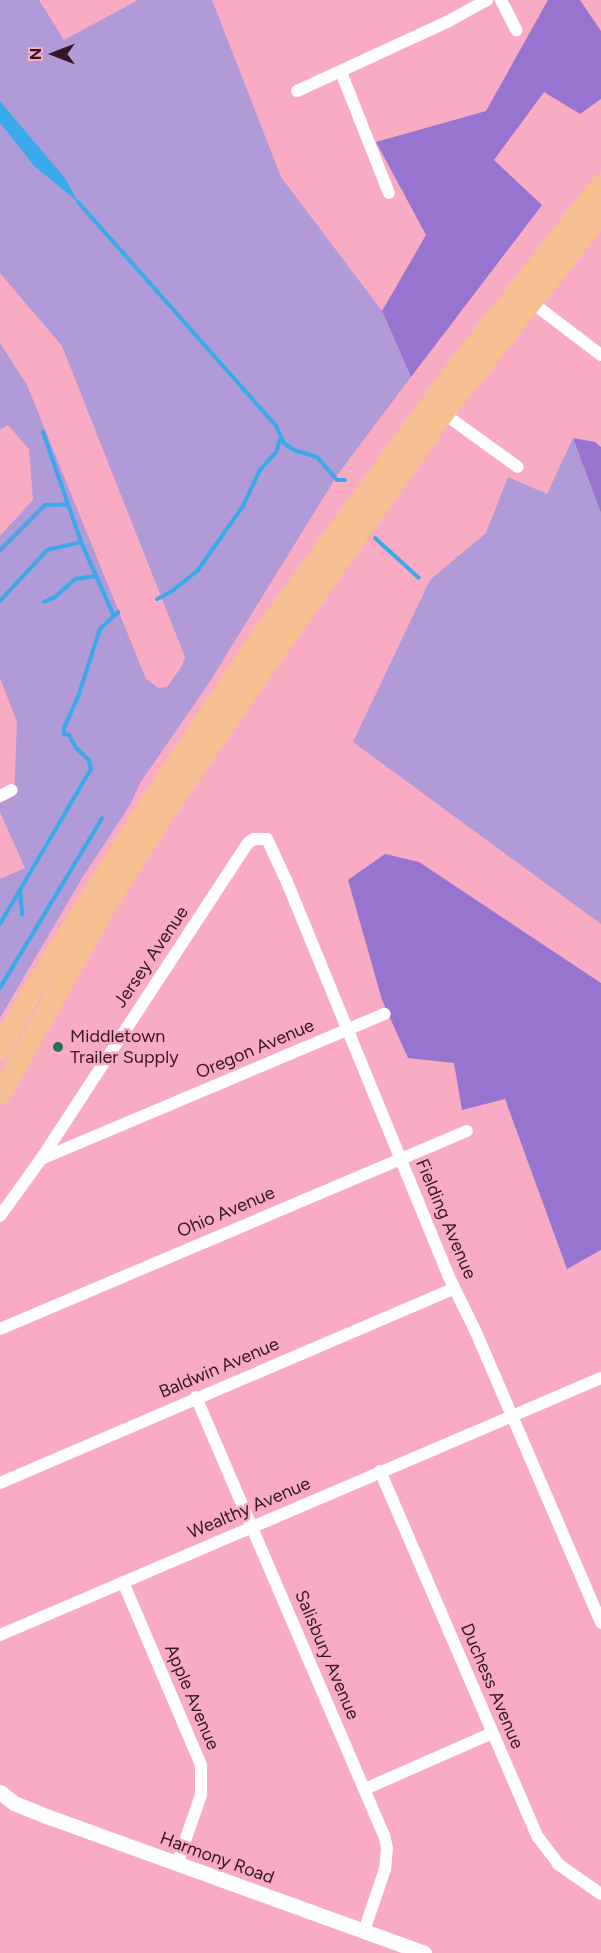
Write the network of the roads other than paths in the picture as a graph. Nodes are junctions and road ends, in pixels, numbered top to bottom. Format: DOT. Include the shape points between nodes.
graph roads {
  1 [pos="487,0"];
  2 [pos="501,0"];
  3 [pos="516,30"];
  4 [pos="341,72"];
  5 [pos="297,91"];
  6 [pos="601,184"];
  7 [pos="389,193"];
  8 [pos="601,213"];
  9 [pos="530,301"];
  10 [pos="601,355"];
  11 [pos="443,413"];
  12 [pos="518,467"];
  13 [pos="12,790"];
  14 [pos="0,796"];
  15 [pos="254,839"];
  16 [pos="385,1014"];
  17 [pos="346,1029"];
  18 [pos="0,1048"];
  19 [pos="0,1094"];
  20 [pos="467,1131"];
  21 [pos="400,1158"];
  22 [pos="41,1159"];
  23 [pos="0,1216"];
  24 [pos="454,1288"];
  25 [pos="0,1329"];
  26 [pos="601,1378"];
  27 [pos="196,1397"];
  28 [pos="512,1415"];
  29 [pos="380,1470"];
  30 [pos="0,1483"];
  31 [pos="252,1526"];
  32 [pos="123,1582"];
  33 [pos="601,1623"];
  34 [pos="0,1635"];
  35 [pos="492,1733"];
  36 [pos="365,1789"];
  37 [pos="0,1792"];
  38 [pos="177,1864"];
  39 [pos="601,1894"];
  40 [pos="364,1931"];
  41 [pos="424,1953"];
  1 -- 4 [label="street"];
  2 -- 3 [label="street"];
  4 -- 5 [label="street"];
  4 -- 7 [label="street"];
  6 -- 18 [label="highway" via="447,381 262,634 141,816"];
  8 -- 9 [label="highway"];
  9 -- 10 [label="street"];
  9 -- 11 [label="highway"];
  11 -- 12 [label="street"];
  11 -- 19 [label="highway" via="165,811 104,908"];
  13 -- 14 [label="street"];
  15 -- 17 [label="street, Fielding Avenue" via="267,840 272,848"];
  15 -- 22 [label="street, Jersey Avenue"];
  16 -- 17 [label="street, Oregon Avenue"];
  17 -- 21 [label="street, Fielding Avenue"];
  17 -- 22 [label="street, Oregon Avenue"];
  20 -- 21 [label="street, Ohio Avenue"];
  21 -- 24 [label="street, Fielding Avenue"];
  21 -- 25 [label="street, Ohio Avenue"];
  22 -- 23 [label="street, Jersey Avenue"];
  24 -- 27 [label="street, Baldwin Avenue"];
  24 -- 28 [label="street, Fielding Avenue"];
  26 -- 28 [label="street, Wealthy Avenue"];
  27 -- 30 [label="street, Baldwin Avenue"];
  27 -- 31 [label="street, Salisbury Avenue"];
  28 -- 29 [label="street, Wealthy Avenue"];
  28 -- 33 [label="street, Fielding Avenue"];
  29 -- 31 [label="street, Wealthy Avenue"];
  29 -- 35 [label="street, Duchess Avenue"];
  31 -- 32 [label="street, Wealthy Avenue"];
  31 -- 36 [label="street, Salisbury Avenue"];
  32 -- 34 [label="street, Wealthy Avenue"];
  32 -- 38 [label="street, Apple Avenue" via="201,1765 201,1795"];
  35 -- 36 [label="street"];
  35 -- 39 [label="street, Duchess Avenue" via="544,1847 558,1864"];
  36 -- 40 [label="street, Salisbury Avenue" via="384,1835 387,1858"];
  37 -- 38 [label="street, Harmony Road" via="30,1810"];
  38 -- 40 [label="street, Harmony Road"];
  40 -- 41 [label="street, Harmony Road"];
}
